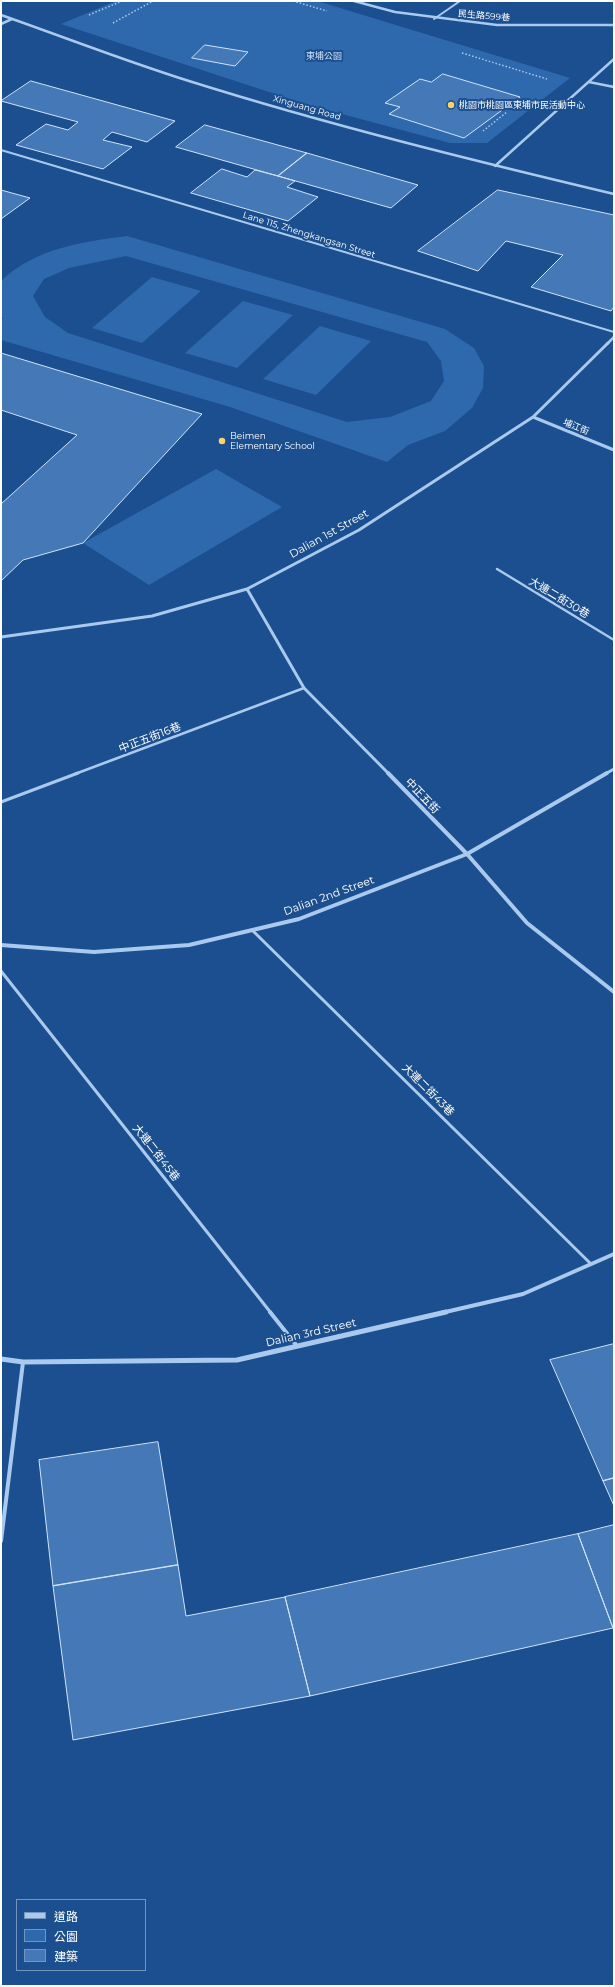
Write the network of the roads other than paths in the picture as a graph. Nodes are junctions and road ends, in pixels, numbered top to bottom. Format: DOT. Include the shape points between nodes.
graph roads {
  1 [pos="354,1"];
  2 [pos="460,1"];
  3 [pos="1,15"];
  4 [pos="434,18"];
  5 [pos="12,19"];
  6 [pos="1,24"];
  7 [pos="614,25"];
  8 [pos="614,59"];
  9 [pos="589,82"];
  10 [pos="614,87"];
  11 [pos="1,150"];
  12 [pos="495,166"];
  13 [pos="614,194"];
  14 [pos="614,332"];
  15 [pos="614,337"];
  16 [pos="533,417"];
  17 [pos="614,450"];
  18 [pos="497,569"];
  19 [pos="247,588"];
  20 [pos="1,637"];
  21 [pos="614,640"];
  22 [pos="304,688"];
  23 [pos="614,769"];
  24 [pos="1,802"];
  25 [pos="467,854"];
  26 [pos="252,930"];
  27 [pos="1,945"];
  28 [pos="1,971"];
  29 [pos="614,992"];
  30 [pos="614,1254"];
  31 [pos="591,1264"];
  32 [pos="297,1346"];
  33 [pos="1,1359"];
  34 [pos="23,1362"];
  35 [pos="1,1541"];
  1 -- 4 [label="street, 民生路599巷" via="395,12"];
  2 -- 4 [label="lane"];
  3 -- 5 [label="street, Xinguang Road"];
  4 -- 7 [label="street, 民生路599巷" via="497,26"];
  5 -- 6 [label="street"];
  5 -- 12 [label="street, Xinguang Road" via="188,81"];
  8 -- 9 [label="street"];
  9 -- 10 [label="street"];
  9 -- 12 [label="street"];
  11 -- 14 [label="lane, Lane 115, Zhengkangsan Street"];
  12 -- 13 [label="street, Xinguang Road"];
  15 -- 16 [label="street, Dalian 1st Street"];
  16 -- 17 [label="street, 埔江街"];
  16 -- 19 [label="street, Dalian 1st Street" via="358,530"];
  18 -- 21 [label="lane, 大連二街30巷"];
  19 -- 20 [label="street, Dalian 1st Street" via="152,616"];
  19 -- 22 [label="street, 中正五街"];
  22 -- 24 [label="lane, 中正五街16巷"];
  22 -- 25 [label="street, 中正五街"];
  23 -- 25 [label="street, Dalian 2nd Street"];
  25 -- 26 [label="street, Dalian 2nd Street" via="299,919"];
  25 -- 29 [label="street, 中正五街" via="527,923"];
  26 -- 27 [label="street, Dalian 2nd Street" via="189,945 94,952"];
  26 -- 31 [label="lane, 大連二街43巷"];
  28 -- 32 [label="lane, 大連二街45巷"];
  30 -- 31 [label="street, Dalian 3rd Street"];
  31 -- 32 [label="street, Dalian 3rd Street" via="523,1294"];
  32 -- 34 [label="street, Dalian 3rd Street" via="237,1360"];
  33 -- 34 [label="street, Dalian 3rd Street"];
  34 -- 35 [label="lane"];
}
